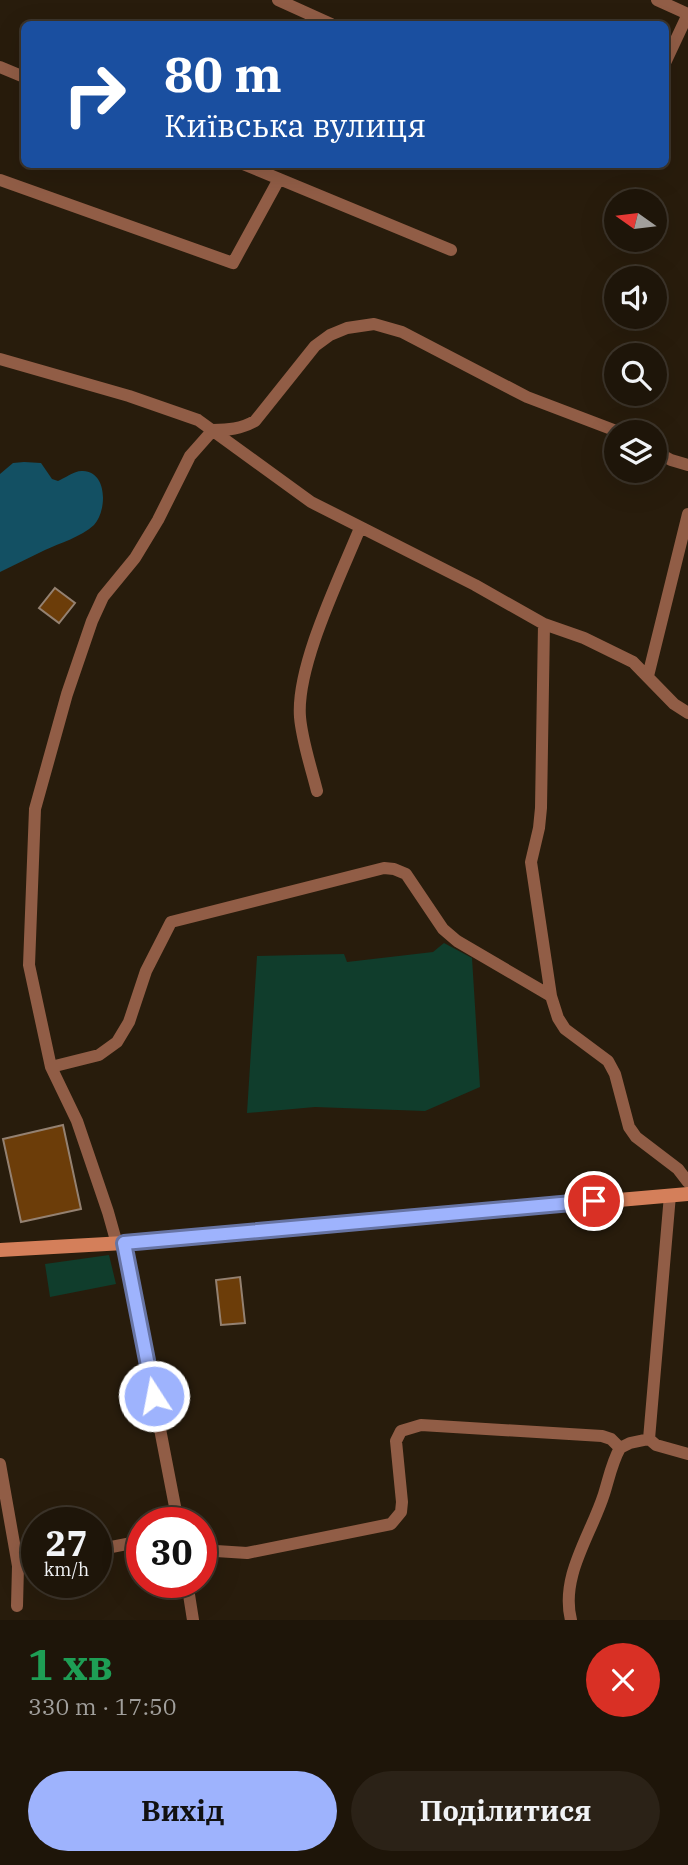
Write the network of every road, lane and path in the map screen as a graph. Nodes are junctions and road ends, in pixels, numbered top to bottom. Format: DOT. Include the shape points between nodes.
graph roads {
  1 [pos="278,0"];
  2 [pos="313,0"];
  3 [pos="657,0"];
  4 [pos="307,13"];
  5 [pos="688,14"];
  6 [pos="324,21"];
  7 [pos="669,54"];
  8 [pos="0,67"];
  9 [pos="21,75"];
  10 [pos="253,168"];
  11 [pos="279,179"];
  12 [pos="0,180"];
  13 [pos="451,250"];
  14 [pos="0,359"];
  15 [pos="604,426"];
  16 [pos="213,430"];
  17 [pos="667,458"];
  18 [pos="688,465"];
  19 [pos="688,514"];
  20 [pos="360,528"];
  21 [pos="544,624"];
  22 [pos="648,676"];
  23 [pos="688,713"];
  24 [pos="317,791"];
  25 [pos="551,996"];
  26 [pos="51,1068"];
  27 [pos="688,1182"];
  28 [pos="688,1194"];
  29 [pos="670,1195"];
  30 [pos="120,1244"];
  31 [pos="0,1250"];
  32 [pos="649,1439"];
  33 [pos="620,1448"];
  34 [pos="688,1454"];
  35 [pos="0,1464"];
  36 [pos="175,1507"];
  37 [pos="217,1551"];
  38 [pos="21,1565"];
  39 [pos="18,1566"];
  40 [pos="190,1598"];
  41 [pos="17,1606"];
  42 [pos="193,1620"];
  43 [pos="571,1620"];
  1 -- 4 [label="street"];
  2 -- 4 [label="street"];
  3 -- 5 [label="street"];
  4 -- 6 [label="street"];
  5 -- 7 [label="street"];
  8 -- 9 [label="street"];
  10 -- 11 [label="street"];
  11 -- 12 [label="street" via="233,264"];
  11 -- 13 [label="street"];
  14 -- 16 [label="street" via="142,400"];
  15 -- 16 [label="street" via="527,397 402,332 374,324 347,327 315,346 255,421"];
  16 -- 20 [label="street" via="311,502"];
  16 -- 26 [label="street" via="190,456 135,558 103,597 67,694 35,809 29,965"];
  17 -- 18 [label="street"];
  19 -- 22 [label="street"];
  20 -- 21 [label="street"];
  20 -- 24 [label="street" via="308,659 301,696 300,718"];
  21 -- 22 [label="street" via="613,651"];
  21 -- 25 [label="street" via="541,808 531,862"];
  22 -- 23 [label="street"];
  25 -- 26 [label="street" via="457,941 443,929 406,874 384,868 171,922 117,1042 99,1055"];
  25 -- 27 [label="street" via="565,1029 608,1061 636,1137"];
  26 -- 30 [label="street" via="76,1121"];
  28 -- 29 [label="street"];
  29 -- 30 [label="street"];
  29 -- 32 [label="street"];
  30 -- 31 [label="street"];
  30 -- 36 [label="street"];
  32 -- 33 [label="street"];
  32 -- 34 [label="street"];
  33 -- 37 [label="street" via="602,1436 421,1426 401,1431 396,1441 401,1513 391,1524 247,1553"];
  33 -- 43 [label="street" via="573,1570 568,1588"];
  35 -- 39 [label="street"];
  38 -- 39 [label="street"];
  39 -- 41 [label="street"];
  40 -- 42 [label="street"];
}
